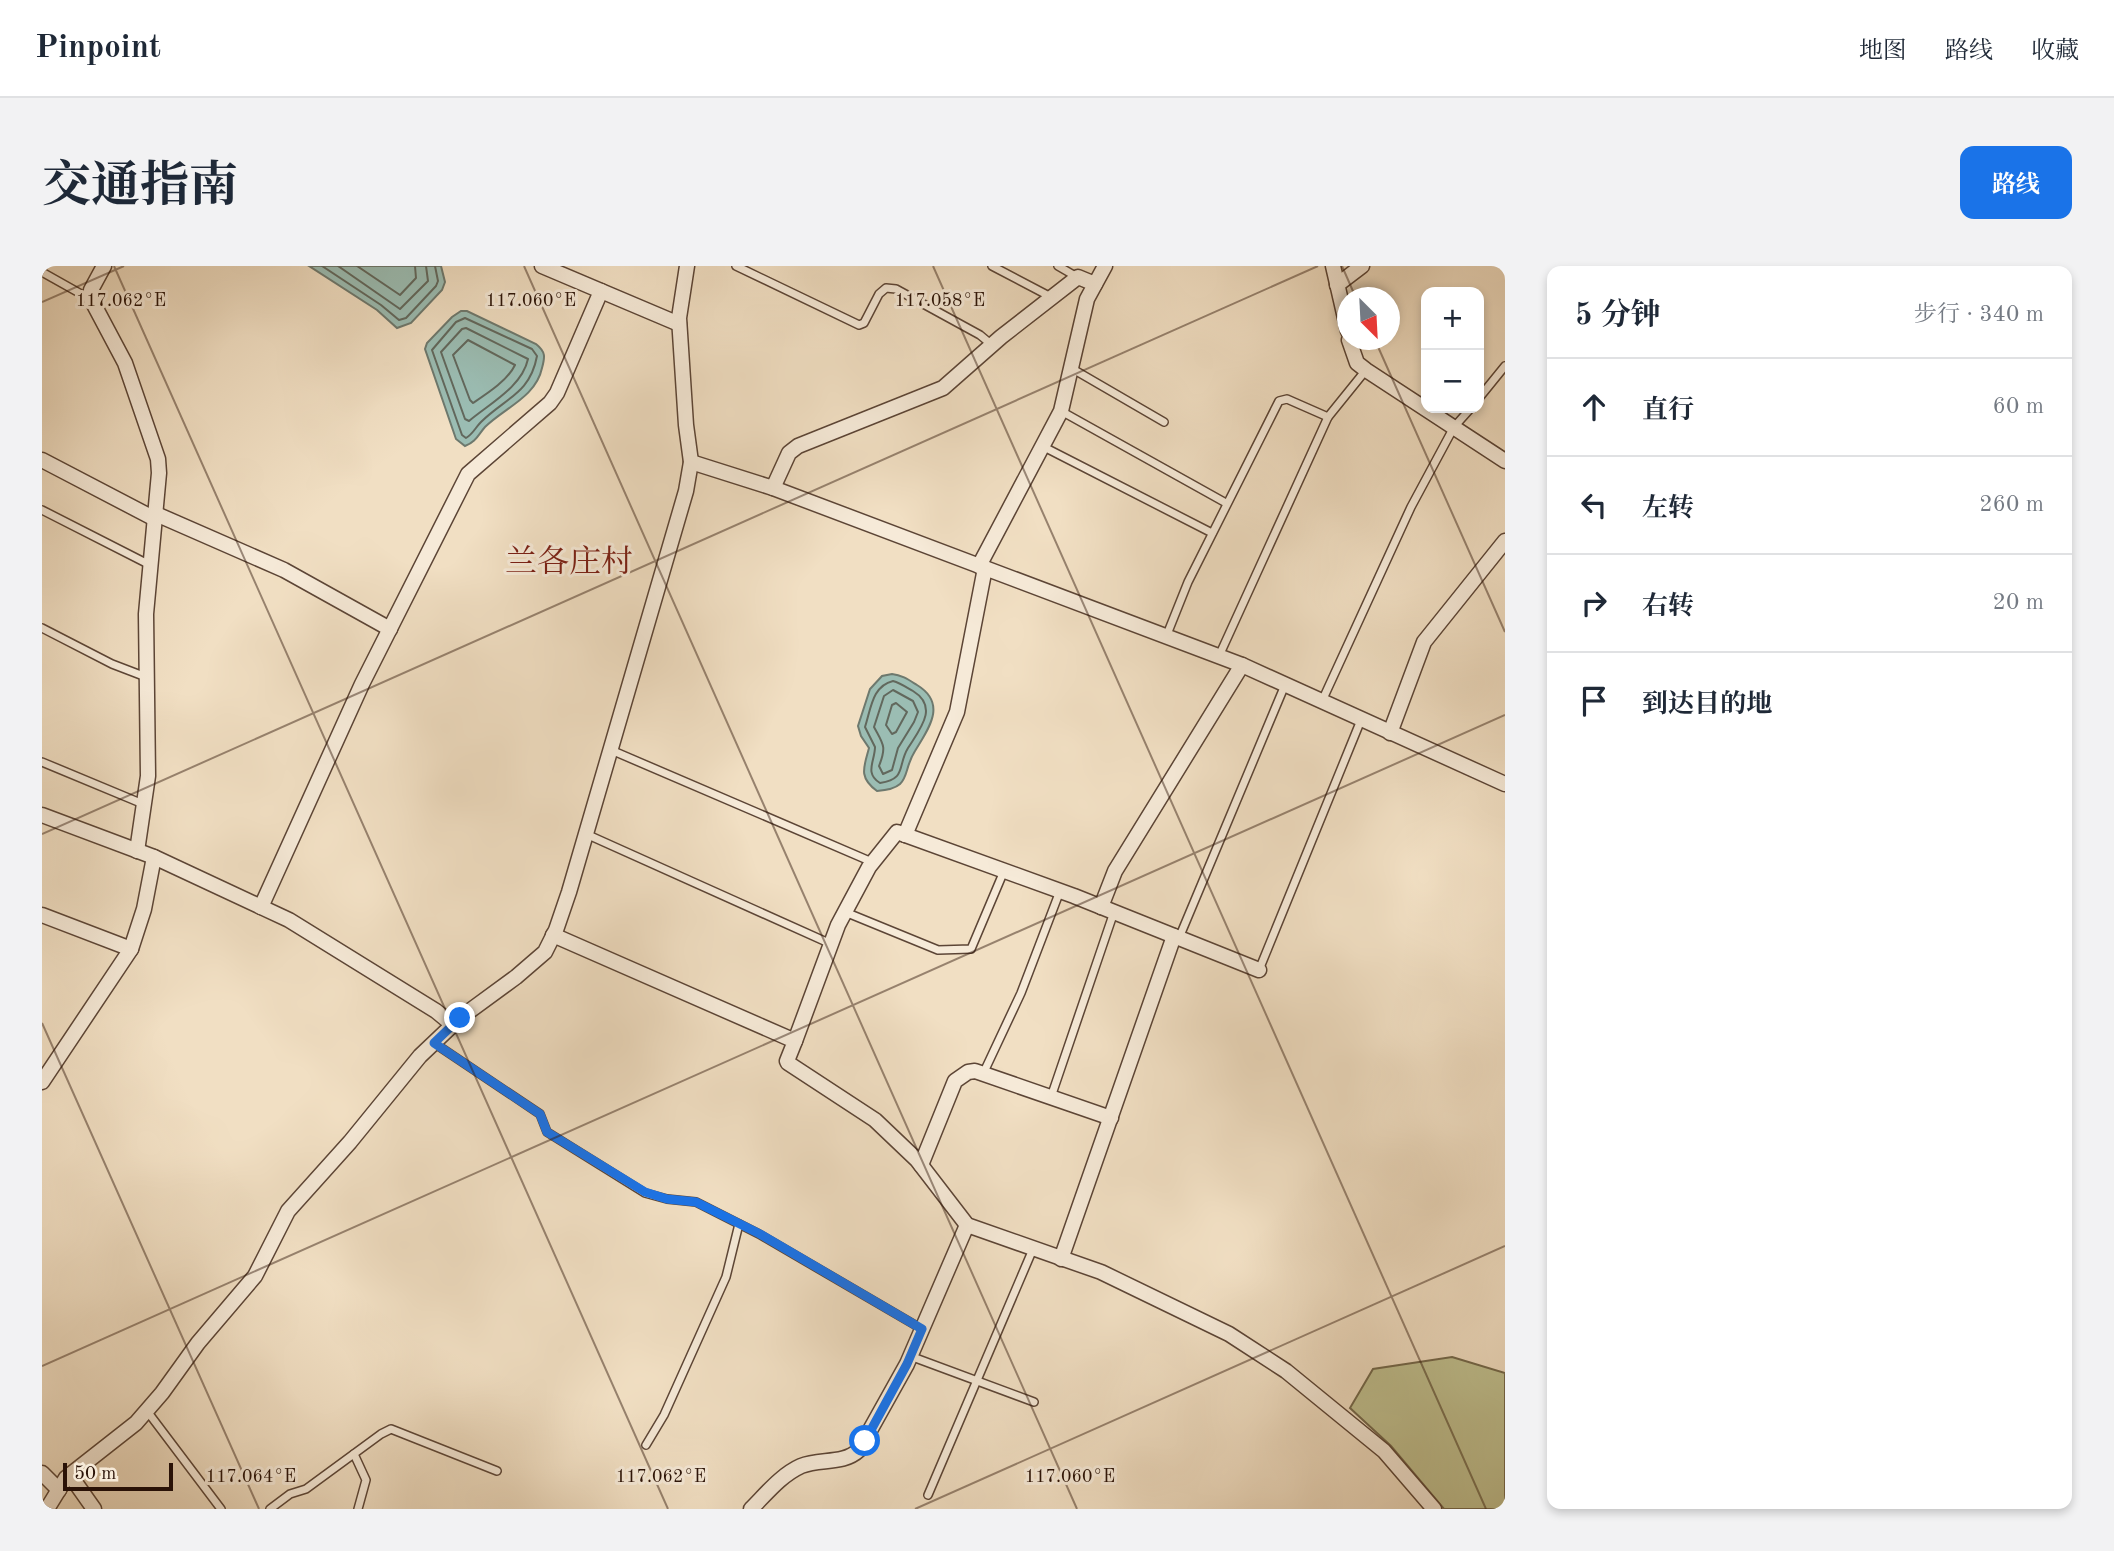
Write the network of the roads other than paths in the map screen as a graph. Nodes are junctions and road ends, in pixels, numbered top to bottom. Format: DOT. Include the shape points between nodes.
graph roads {
  1 [pos="104,266"];
  2 [pos="542,266"];
  3 [pos="687,266"];
  4 [pos="736,266"];
  5 [pos="992,266"];
  6 [pos="1058,266"];
  7 [pos="1105,266"];
  8 [pos="1333,266"];
  9 [pos="1362,266"];
  10 [pos="42,272"];
  11 [pos="1078,277"];
  12 [pos="1096,284"];
  13 [pos="1337,285"];
  14 [pos="601,291"];
  15 [pos="1051,297"];
  16 [pos="91,299"];
  17 [pos="680,324"];
  18 [pos="992,345"];
  19 [pos="1352,350"];
  20 [pos="1505,366"];
  21 [pos="1071,368"];
  22 [pos="1366,370"];
  23 [pos="1484,392"];
  24 [pos="1061,411"];
  25 [pos="1467,413"];
  26 [pos="1328,417"];
  27 [pos="1164,422"];
  28 [pos="1454,427"];
  29 [pos="1042,446"];
  30 [pos="42,460"];
  31 [pos="1505,461"];
  32 [pos="691,462"];
  33 [pos="773,488"];
  34 [pos="1226,503"];
  35 [pos="42,510"];
  36 [pos="155,517"];
  37 [pos="1212,533"];
  38 [pos="1505,541"];
  39 [pos="150,566"];
  40 [pos="982,567"];
  41 [pos="42,628"];
  42 [pos="390,629"];
  43 [pos="1166,637"];
  44 [pos="1218,657"];
  45 [pos="1242,666"];
  46 [pos="147,677"];
  47 [pos="1285,685"];
  48 [pos="1322,702"];
  49 [pos="1361,720"];
  50 [pos="1390,733"];
  51 [pos="611,750"];
  52 [pos="42,762"];
  53 [pos="1505,784"];
  54 [pos="144,804"];
  55 [pos="42,815"];
  56 [pos="586,834"];
  57 [pos="905,835"];
  58 [pos="137,850"];
  59 [pos="154,857"];
  60 [pos="872,862"];
  61 [pos="1004,871"];
  62 [pos="1059,891"];
  63 [pos="261,907"];
  64 [pos="1107,910"];
  65 [pos="845,912"];
  66 [pos="42,915"];
  67 [pos="553,935"];
  68 [pos="1177,937"];
  69 [pos="832,945"];
  70 [pos="131,949"];
  71 [pos="1259,970"];
  72 [pos="453,1026"];
  73 [pos="795,1041"];
  74 [pos="434,1043"];
  75 [pos="984,1074"];
  76 [pos="42,1082"];
  77 [pos="1051,1097"];
  78 [pos="1111,1118"];
  79 [pos="921,1165"];
  80 [pos="739,1224"];
  81 [pos="967,1225"];
  82 [pos="1033,1249"];
  83 [pos="1062,1259"];
  84 [pos="922,1329"];
  85 [pos="910,1356"];
  86 [pos="977,1381"];
  87 [pos="1034,1402"];
  88 [pos="147,1411"];
  89 [pos="646,1445"];
  90 [pos="354,1454"];
  91 [pos="497,1471"];
  92 [pos="42,1473"];
  93 [pos="70,1475"];
  94 [pos="59,1490"];
  95 [pos="928,1495"];
  96 [pos="47,1509"];
  97 [pos="94,1509"];
  98 [pos="221,1509"];
  99 [pos="270,1509"];
  100 [pos="358,1509"];
  101 [pos="751,1509"];
  102 [pos="1434,1509"];
  1 -- 16 [label="street"];
  2 -- 14 [label="street"];
  3 -- 17 [label="street"];
  4 -- 18 [label="lane" via="859,325 879,294 886,288 896,289"];
  5 -- 15 [label="lane"];
  6 -- 11 [label="lane"];
  7 -- 12 [label="street"];
  8 -- 13 [label="street"];
  9 -- 13 [label="street"];
  10 -- 16 [label="lane"];
  11 -- 12 [label="street"];
  11 -- 15 [label="street"];
  12 -- 21 [label="street" via="1087,299"];
  14 -- 17 [label="street"];
  14 -- 42 [label="street" via="557,393 468,474"];
  15 -- 18 [label="street"];
  16 -- 36 [label="street" via="125,363 158,459"];
  17 -- 32 [label="street"];
  18 -- 33 [label="street" via="933,394 798,446 789,453"];
  19 -- 22 [label="street"];
  20 -- 23 [label="lane"];
  21 -- 24 [label="street"];
  21 -- 27 [label="lane"];
  22 -- 26 [label="lane"];
  22 -- 28 [label="street"];
  24 -- 29 [label="street"];
  24 -- 34 [label="lane"];
  25 -- 28 [label="lane"];
  26 -- 34 [label="lane" via="1287,399 1279,401"];
  26 -- 44 [label="lane"];
  28 -- 31 [label="street"];
  28 -- 48 [label="lane" via="1411,507"];
  29 -- 37 [label="lane"];
  29 -- 40 [label="street"];
  30 -- 36 [label="street"];
  32 -- 33 [label="street"];
  32 -- 51 [label="street"];
  33 -- 40 [label="street"];
  34 -- 37 [label="lane"];
  35 -- 39 [label="lane"];
  36 -- 39 [label="street"];
  36 -- 42 [label="street" via="284,570"];
  37 -- 43 [label="lane"];
  38 -- 50 [label="street" via="1423,642"];
  39 -- 46 [label="street"];
  40 -- 43 [label="street"];
  40 -- 57 [label="street" via="957,712"];
  41 -- 46 [label="lane"];
  42 -- 63 [label="street"];
  43 -- 44 [label="street"];
  44 -- 45 [label="street"];
  45 -- 47 [label="street"];
  45 -- 64 [label="street" via="1115,871"];
  46 -- 54 [label="street"];
  47 -- 48 [label="street"];
  47 -- 68 [label="lane"];
  48 -- 49 [label="street"];
  49 -- 50 [label="street"];
  49 -- 71 [label="lane"];
  50 -- 53 [label="street"];
  51 -- 56 [label="street"];
  51 -- 60 [label="lane"];
  52 -- 54 [label="lane"];
  54 -- 58 [label="street"];
  55 -- 58 [label="street"];
  56 -- 67 [label="street"];
  56 -- 69 [label="lane"];
  57 -- 60 [label="street" via="897,832"];
  57 -- 61 [label="street"];
  58 -- 59 [label="street"];
  59 -- 63 [label="street"];
  59 -- 70 [label="street"];
  60 -- 65 [label="street"];
  61 -- 62 [label="street"];
  61 -- 65 [label="lane" via="971,949 938,950"];
  62 -- 64 [label="street"];
  62 -- 75 [label="lane" via="1021,993"];
  63 -- 72 [label="street" via="436,1011"];
  64 -- 68 [label="street"];
  64 -- 77 [label="lane"];
  65 -- 69 [label="street"];
  66 -- 70 [label="street"];
  67 -- 72 [label="street" via="537,960"];
  67 -- 73 [label="street"];
  68 -- 71 [label="street"];
  68 -- 78 [label="street"];
  69 -- 73 [label="street"];
  70 -- 76 [label="street"];
  72 -- 74 [label="street"];
  73 -- 79 [label="street" via="788,1063 875,1119"];
  74 -- 80 [label="lane" via="540,1114 547,1132 645,1192 696,1202"];
  74 -- 88 [label="street" via="288,1212 255,1276"];
  75 -- 77 [label="street"];
  75 -- 79 [label="street" via="968,1072 955,1081"];
  77 -- 78 [label="street"];
  78 -- 83 [label="street"];
  79 -- 81 [label="street"];
  80 -- 84 [label="lane"];
  80 -- 89 [label="lane" via="726,1277"];
  81 -- 82 [label="street"];
  81 -- 84 [label="street"];
  82 -- 83 [label="street"];
  82 -- 86 [label="lane"];
  83 -- 102 [label="street" via="1121,1280 1180,1309 1286,1371 1384,1451"];
  84 -- 85 [label="street"];
  85 -- 86 [label="lane"];
  85 -- 101 [label="street" via="859,1451 844,1459 801,1466"];
  86 -- 87 [label="lane"];
  86 -- 95 [label="lane"];
  88 -- 93 [label="street"];
  88 -- 98 [label="lane"];
  90 -- 91 [label="lane" via="391,1429"];
  90 -- 99 [label="lane"];
  90 -- 100 [label="lane" via="366,1480"];
  92 -- 94 [label="street"];
  93 -- 94 [label="street"];
  93 -- 97 [label="street"];
  94 -- 96 [label="street"];
}
